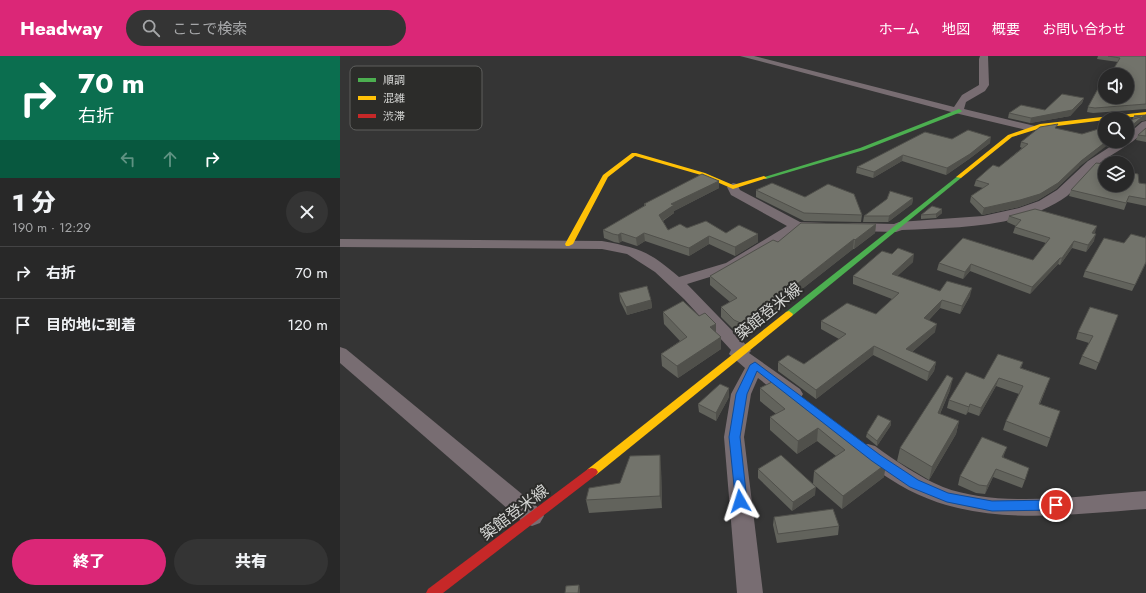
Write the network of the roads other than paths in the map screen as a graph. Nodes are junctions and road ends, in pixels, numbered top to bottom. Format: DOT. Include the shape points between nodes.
graph roads {
  1 [pos="744,56"];
  2 [pos="984,56"];
  3 [pos="959,111"];
  4 [pos="1146,114"];
  5 [pos="1146,124"];
  6 [pos="1031,128"];
  7 [pos="733,187"];
  8 [pos="797,226"];
  9 [pos="898,227"];
  10 [pos="340,243"];
  11 [pos="569,244"];
  12 [pos="676,283"];
  13 [pos="340,353"];
  14 [pos="745,357"];
  15 [pos="809,407"];
  16 [pos="852,440"];
  17 [pos="1146,500"];
  18 [pos="532,516"];
  19 [pos="433,593"];
  20 [pos="750,593"];
  1 -- 3 [label="street"];
  2 -- 3 [label="street" via="984,84 965,97"];
  3 -- 6 [label="street"];
  3 -- 7 [label="main road" via="862,149"];
  4 -- 6 [label="main road, 築館登米線"];
  5 -- 9 [label="street" via="1122,146 1092,162 1063,192 1027,210 993,218"];
  6 -- 9 [label="main road, 築館登米線" via="1005,140"];
  7 -- 8 [label="street" via="734,192"];
  7 -- 11 [label="main road" via="703,174 634,154 605,176"];
  8 -- 9 [label="street"];
  8 -- 12 [label="street" via="731,266"];
  9 -- 14 [label="main road, 築館登米線"];
  10 -- 11 [label="street"];
  11 -- 12 [label="street" via="602,245 633,252 662,270"];
  12 -- 14 [label="street"];
  13 -- 18 [label="street"];
  14 -- 15 [label="street"];
  14 -- 18 [label="main road, 築館登米線"];
  14 -- 20 [label="street" via="742,394 734,437"];
  16 -- 17 [label="street" via="914,484 947,497 992,506 1026,507"];
  18 -- 19 [label="main road, 築館登米線"];
}
